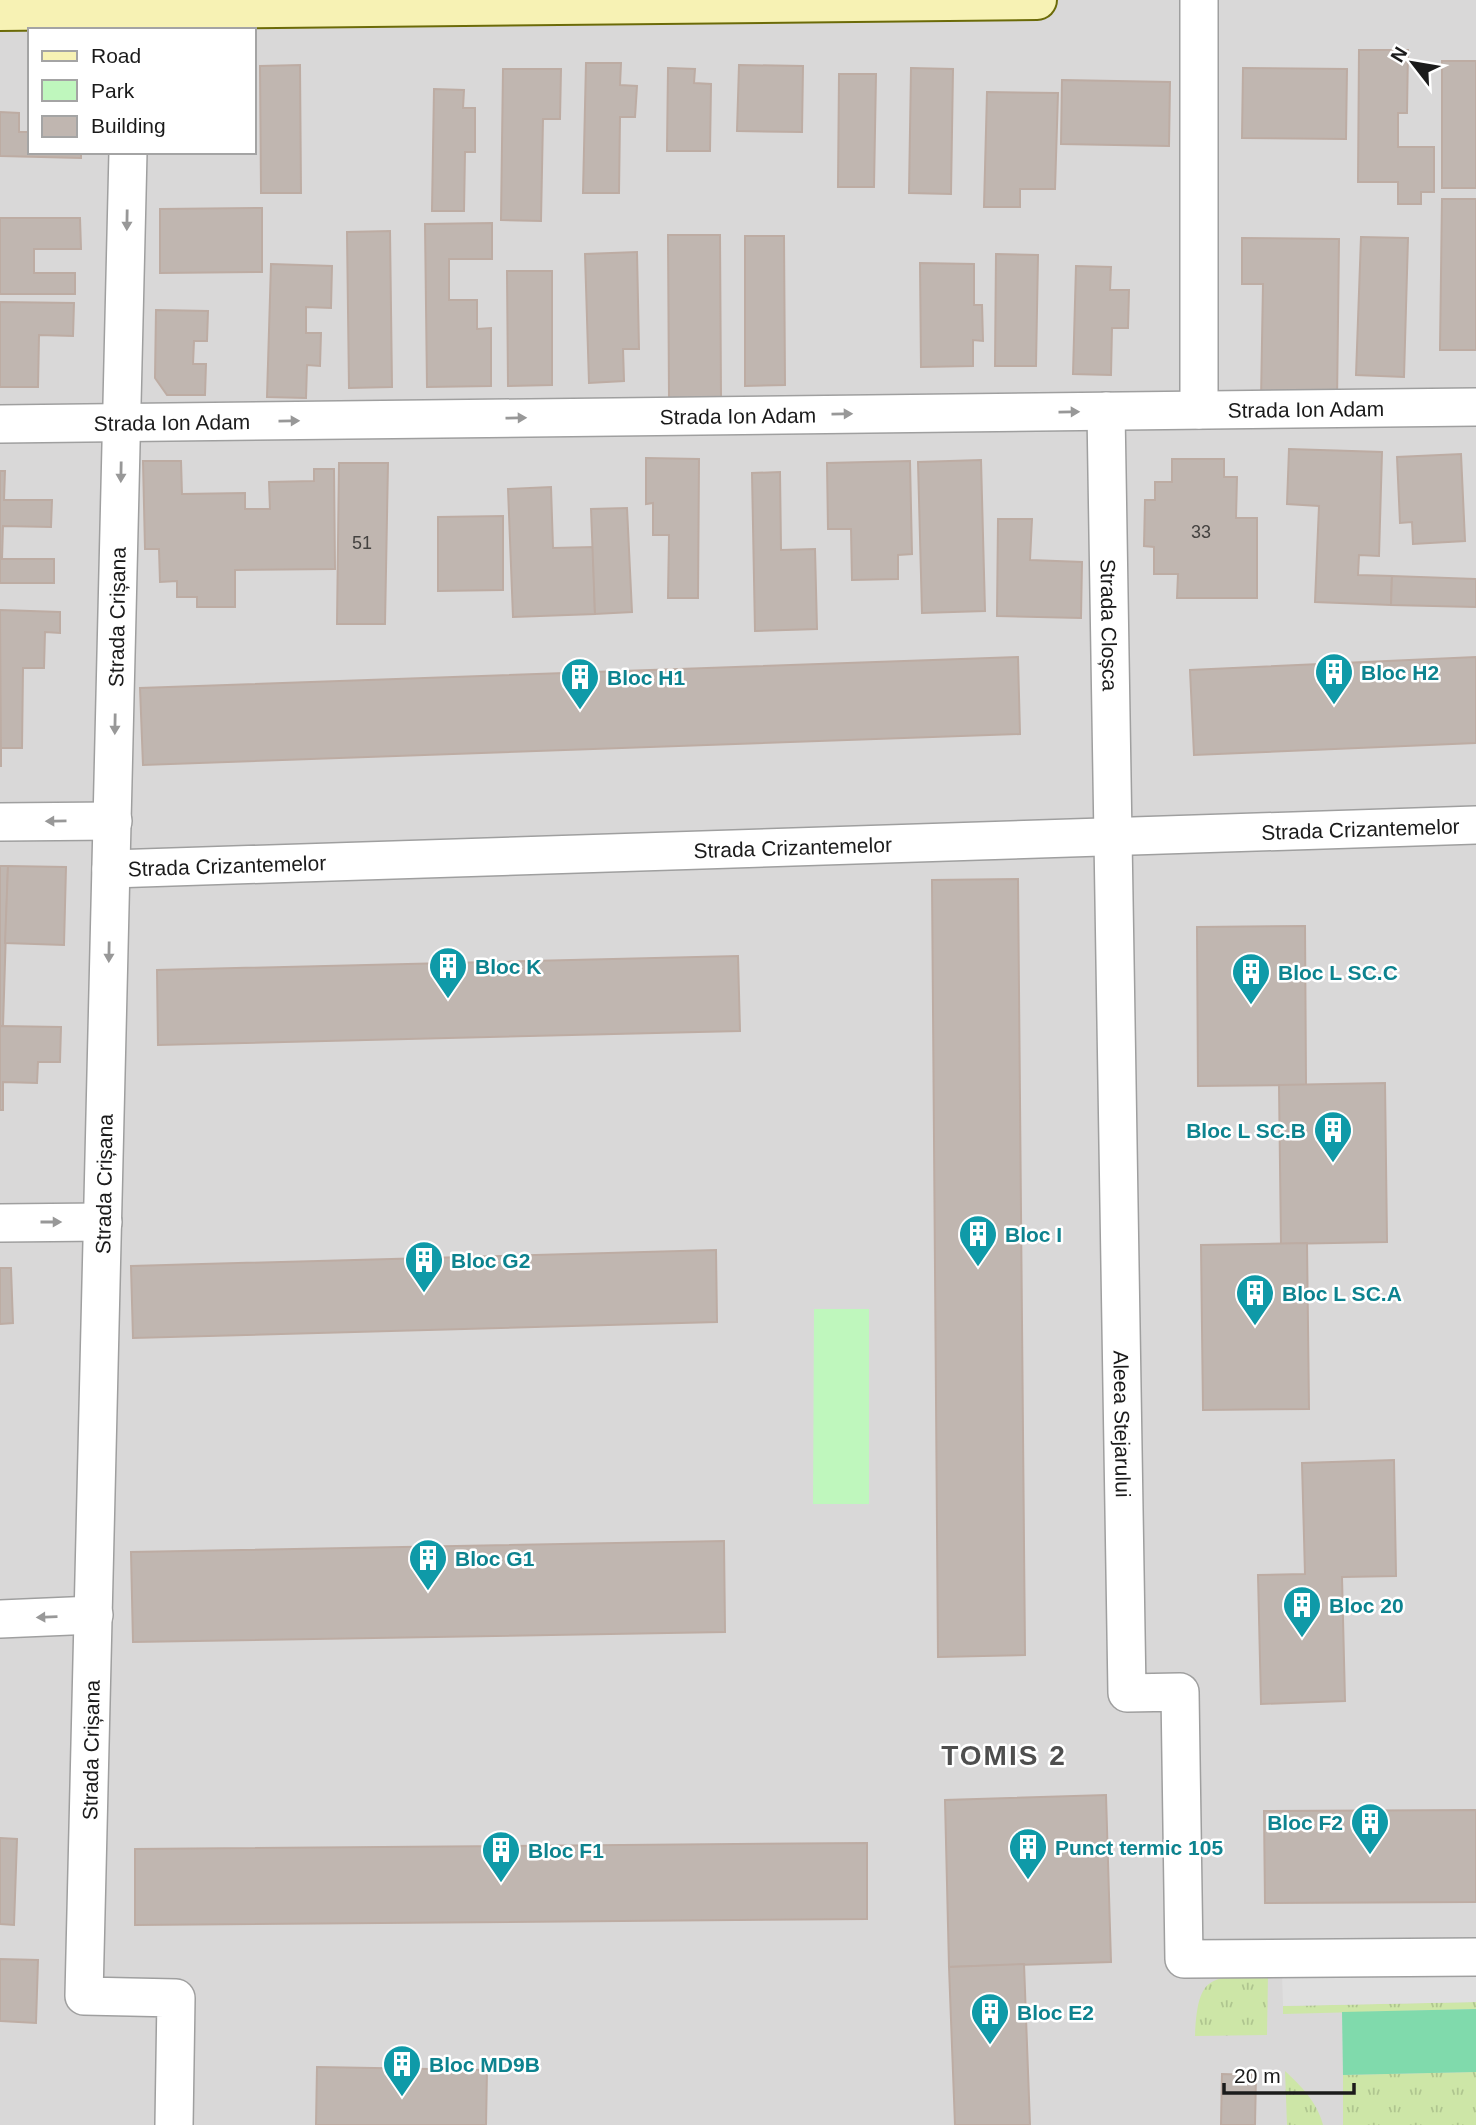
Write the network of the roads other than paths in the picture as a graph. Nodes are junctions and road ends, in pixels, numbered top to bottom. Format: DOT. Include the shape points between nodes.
graph roads {
  1 [pos="1037,0"];
  2 [pos="1199,0"];
  3 [pos="466,2"];
  4 [pos="0,11"];
  5 [pos="132,13"];
  6 [pos="128,154"];
  7 [pos="1476,407"];
  8 [pos="1199,410"];
  9 [pos="1106,411"];
  10 [pos="122,423"];
  11 [pos="0,424"];
  12 [pos="113,821"];
  13 [pos="0,822"];
  14 [pos="1476,825"];
  15 [pos="1113,838"];
  16 [pos="111,869"];
  17 [pos="103,1222"];
  18 [pos="0,1223"];
  19 [pos="93,1615"];
  20 [pos="0,1619"];
  21 [pos="1476,1957"];
  22 [pos="174,2125"];
  1 -- 3 [label="street"];
  2 -- 8 [label="street"];
  3 -- 5 [label="street"];
  4 -- 5 [label="street"];
  6 -- 10 [label="street, Strada Crișana, one-way"];
  7 -- 8 [label="street, Strada Ion Adam"];
  8 -- 9 [label="street, Strada Ion Adam"];
  10 -- 9 [label="street, Strada Ion Adam, one-way"];
  9 -- 15 [label="street, Strada Cloșca"];
  10 -- 11 [label="street, Strada Ion Adam"];
  10 -- 12 [label="street, Strada Crișana, one-way"];
  12 -- 13 [label="street, one-way"];
  12 -- 16 [label="street, Strada Crișana"];
  14 -- 15 [label="street, Strada Crizantemelor"];
  15 -- 16 [label="street, Strada Crizantemelor"];
  15 -- 21 [label="street, Aleea Stejarului" via="1127,1693 1180,1692 1184,1959"];
  16 -- 17 [label="street, Strada Crișana, one-way"];
  18 -- 17 [label="street, one-way"];
  17 -- 19 [label="street, Strada Crișana"];
  19 -- 20 [label="street, one-way"];
  19 -- 22 [label="street, Strada Crișana" via="85,1996 176,1998"];
}
